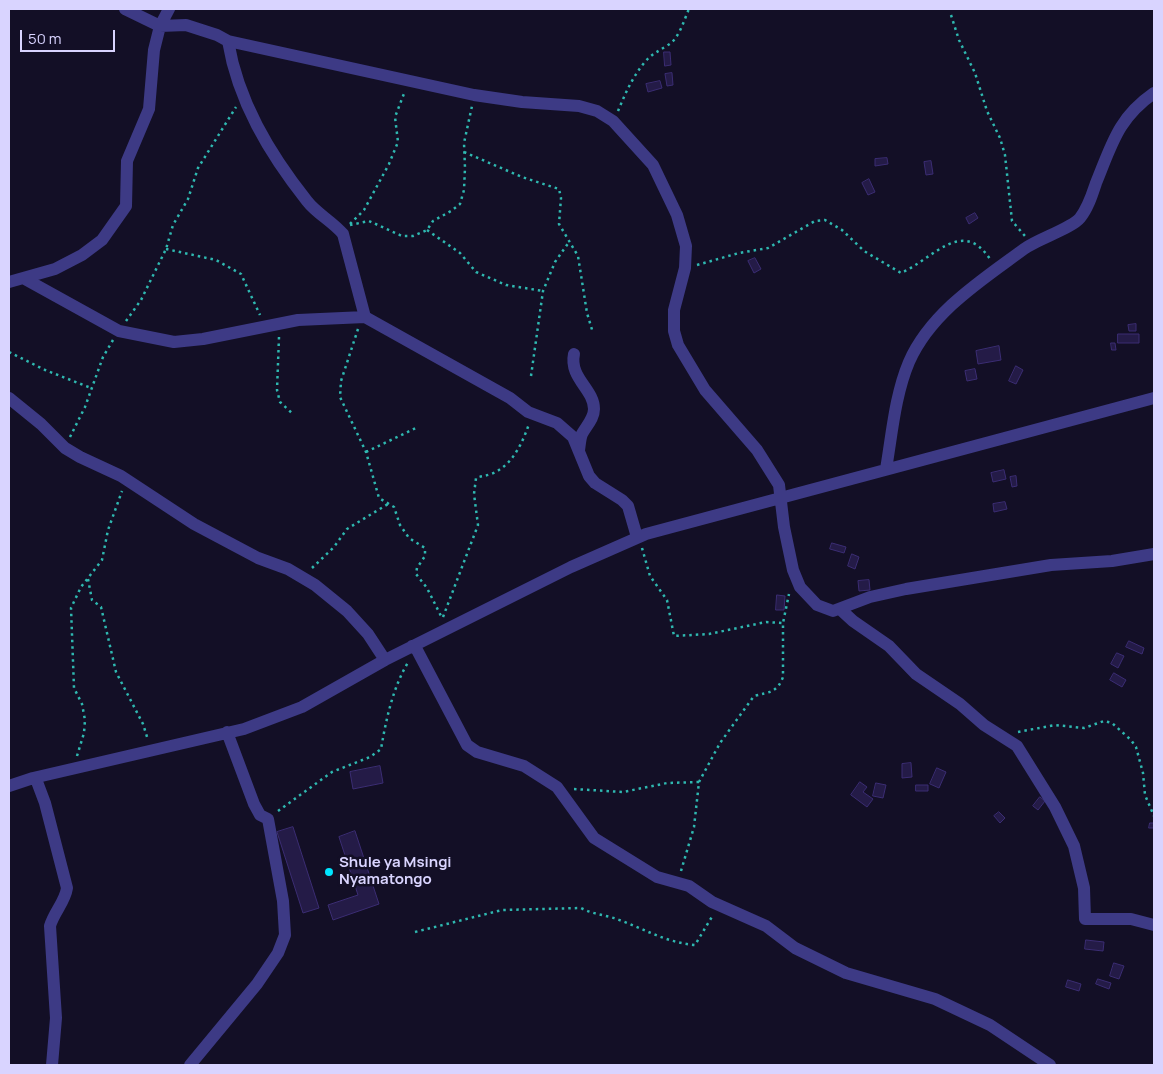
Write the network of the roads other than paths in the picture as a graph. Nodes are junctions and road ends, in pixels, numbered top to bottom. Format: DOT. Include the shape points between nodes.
graph roads {
  1 [pos="125,9"];
  2 [pos="169,9"];
  3 [pos="160,26"];
  4 [pos="228,41"];
  5 [pos="1154,93"];
  6 [pos="25,279"];
  7 [pos="9,282"];
  8 [pos="365,317"];
  9 [pos="574,354"];
  10 [pos="9,398"];
  11 [pos="1154,398"];
  12 [pos="579,450"];
  13 [pos="886,469"];
  14 [pos="782,497"];
  15 [pos="637,537"];
  16 [pos="1154,554"];
  17 [pos="840,609"];
  18 [pos="414,648"];
  19 [pos="385,660"];
  20 [pos="227,732"];
  21 [pos="33,778"];
  22 [pos="9,786"];
  23 [pos="1154,925"];
  24 [pos="52,1065"];
  25 [pos="190,1065"];
  26 [pos="1050,1065"];
  1 -- 3 [label="street"];
  2 -- 3 [label="street"];
  3 -- 4 [label="street" via="186,25"];
  3 -- 6 [label="street" via="154,50 149,109 127,161 126,206 102,240 55,269"];
  4 -- 8 [label="street" via="243,97 264,140 307,202 343,226 342,234"];
  4 -- 14 [label="street" via="474,95 579,106 597,111 613,121 653,165 676,214 686,246 686,268 674,310 678,345 705,390 757,450 779,485"];
  5 -- 13 [label="street" via="1136,106 1123,122 1079,219 1034,242 949,307 922,337 904,376"];
  6 -- 7 [label="street"];
  6 -- 8 [label="street" via="119,331 174,342 298,320"];
  8 -- 12 [label="street" via="510,398 532,414 566,429 576,440"];
  9 -- 12 [label="street" via="577,376 594,406 594,414 581,436"];
  10 -- 19 [label="street" via="65,448 115,473 194,524 258,558 282,566 331,597 368,634"];
  11 -- 13 [label="street"];
  12 -- 15 [label="street" via="595,483 628,506"];
  13 -- 14 [label="street"];
  14 -- 15 [label="street"];
  14 -- 17 [label="street" via="793,570 808,597 826,609"];
  15 -- 18 [label="street" via="445,623"];
  16 -- 17 [label="street" via="1112,561 1051,565 906,589 870,597"];
  17 -- 23 [label="street" via="889,646 916,674 1017,746 1055,807 1074,846 1084,888 1086,919 1131,919"];
  18 -- 19 [label="street"];
  18 -- 26 [label="street" via="472,750 524,766 560,789 600,842 657,877 689,886 718,905 766,926 795,948 846,973 934,998 990,1024"];
  19 -- 20 [label="street" via="302,706 244,729"];
  20 -- 21 [label="street"];
  20 -- 25 [label="street" via="254,804 260,815 268,818 284,901 284,935 278,953 257,984"];
  21 -- 22 [label="street"];
  21 -- 24 [label="street" via="45,803 67,888 50,926 56,1018"];
}
